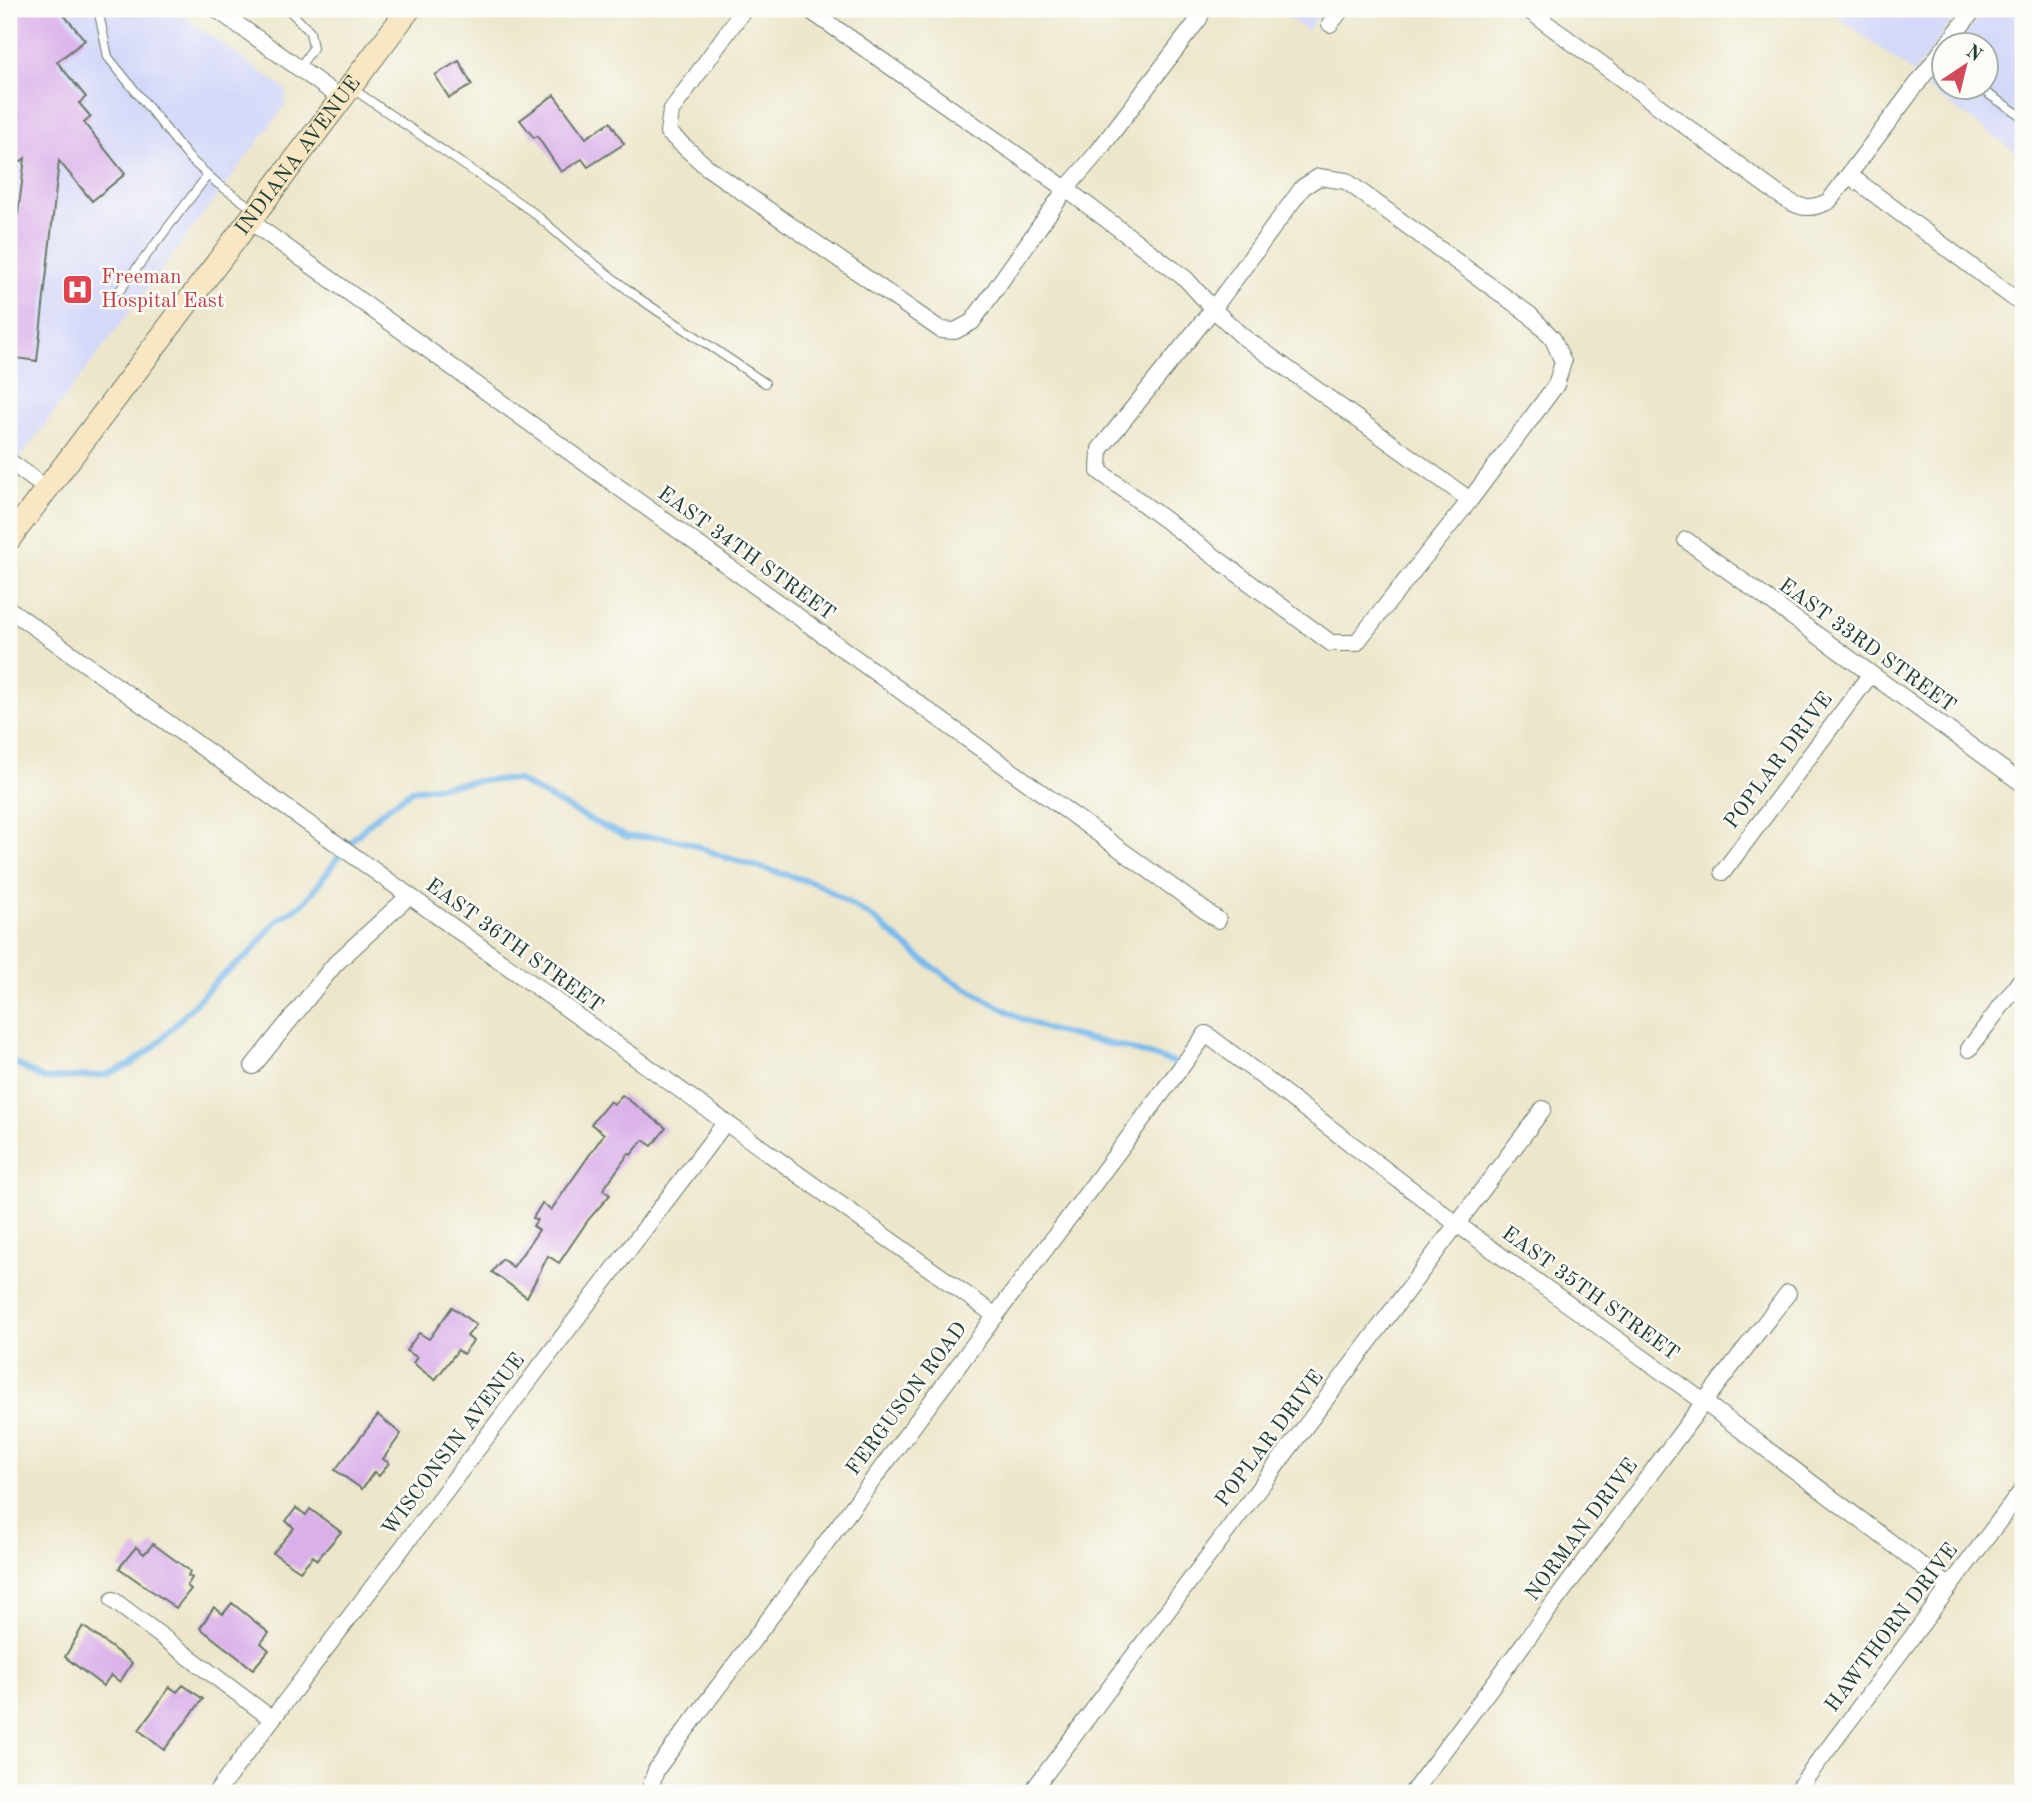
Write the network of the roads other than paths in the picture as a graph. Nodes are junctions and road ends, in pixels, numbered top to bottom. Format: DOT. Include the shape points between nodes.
graph roads {
  1 [pos="98,9"];
  2 [pos="216,9"];
  3 [pos="288,9"];
  4 [pos="409,9"];
  5 [pos="744,9"];
  6 [pos="808,9"];
  7 [pos="1203,9"];
  8 [pos="1342,9"];
  9 [pos="1527,9"];
  10 [pos="1972,10"];
  11 [pos="1330,24"];
  12 [pos="1958,32"];
  13 [pos="299,68"];
  14 [pos="1930,71"];
  15 [pos="346,93"];
  16 [pos="2000,102"];
  17 [pos="2023,117"];
  18 [pos="208,175"];
  19 [pos="1849,175"];
  20 [pos="1066,189"];
  21 [pos="253,216"];
  22 [pos="121,290"];
  23 [pos="2023,305"];
  24 [pos="1213,309"];
  25 [pos="765,383"];
  26 [pos="9,461"];
  27 [pos="47,489"];
  28 [pos="1470,500"];
  29 [pos="9,539"];
  30 [pos="1686,540"];
  31 [pos="9,609"];
  32 [pos="1870,675"];
  33 [pos="2023,784"];
  34 [pos="1723,872"];
  35 [pos="408,896"];
  36 [pos="1218,920"];
  37 [pos="2023,977"];
  38 [pos="1206,1034"];
  39 [pos="1969,1049"];
  40 [pos="253,1066"];
  41 [pos="1543,1109"];
  42 [pos="725,1123"];
  43 [pos="1457,1224"];
  44 [pos="1788,1293"];
  45 [pos="996,1315"];
  46 [pos="1704,1402"];
  47 [pos="2023,1489"];
  48 [pos="1950,1587"];
  49 [pos="113,1600"];
  50 [pos="272,1719"];
  51 [pos="216,1793"];
  52 [pos="652,1793"];
  53 [pos="1031,1793"];
  54 [pos="1412,1793"];
  55 [pos="1795,1793"];
  1 -- 18 [label="lane" via="108,57"];
  2 -- 13 [label="street"];
  3 -- 13 [label="lane" via="310,32 313,48"];
  4 -- 15 [label="street, INDIANA AVENUE"];
  5 -- 20 [label="street" via="671,111 668,132 708,168 941,330 955,331 972,322"];
  6 -- 20 [label="street"];
  7 -- 20 [label="street" via="1192,30"];
  8 -- 11 [label="street"];
  9 -- 19 [label="street" via="1792,204 1814,208 1829,201"];
  10 -- 12 [label="street"];
  13 -- 15 [label="street"];
  14 -- 19 [label="street"];
  15 -- 21 [label="street, INDIANA AVENUE"];
  15 -- 25 [label="lane" via="534,213 638,297"];
  16 -- 17 [label="lane"];
  18 -- 21 [label="lane"];
  18 -- 22 [label="lane"];
  19 -- 23 [label="street"];
  20 -- 24 [label="street" via="1186,279"];
  21 -- 27 [label="street, INDIANA AVENUE"];
  21 -- 36 [label="street, EAST 34TH STREET"];
  24 -- 28 [label="street" via="1242,336"];
  24 -- 28 [label="street" via="1303,187 1319,177 1346,181 1530,315 1553,339 1563,362 1556,386"];
  24 -- 28 [label="street" via="1100,449 1099,471 1331,643 1356,643"];
  26 -- 27 [label="street"];
  27 -- 29 [label="street, INDIANA AVENUE"];
  30 -- 32 [label="street, EAST 33RD STREET"];
  31 -- 35 [label="street, EAST 36TH STREET"];
  32 -- 33 [label="street, EAST 33RD STREET"];
  32 -- 34 [label="street, POPLAR DRIVE"];
  35 -- 40 [label="street" via="335,964"];
  35 -- 42 [label="street, EAST 36TH STREET"];
  37 -- 39 [label="street"];
  38 -- 43 [label="street, EAST 35TH STREET"];
  38 -- 45 [label="street, FERGUSON ROAD"];
  41 -- 43 [label="street, POPLAR DRIVE"];
  42 -- 45 [label="street, EAST 36TH STREET"];
  42 -- 50 [label="street, WISCONSIN AVENUE"];
  43 -- 46 [label="street, EAST 35TH STREET"];
  43 -- 53 [label="street, POPLAR DRIVE"];
  44 -- 46 [label="street, NORMAN DRIVE"];
  45 -- 52 [label="street, FERGUSON ROAD" via="656,1770"];
  46 -- 48 [label="street, EAST 35TH STREET"];
  46 -- 54 [label="street, NORMAN DRIVE"];
  47 -- 48 [label="street, HAWTHORN DRIVE"];
  48 -- 55 [label="street, HAWTHORN DRIVE"];
  49 -- 50 [label="street"];
  50 -- 51 [label="street, WISCONSIN AVENUE"];
}
